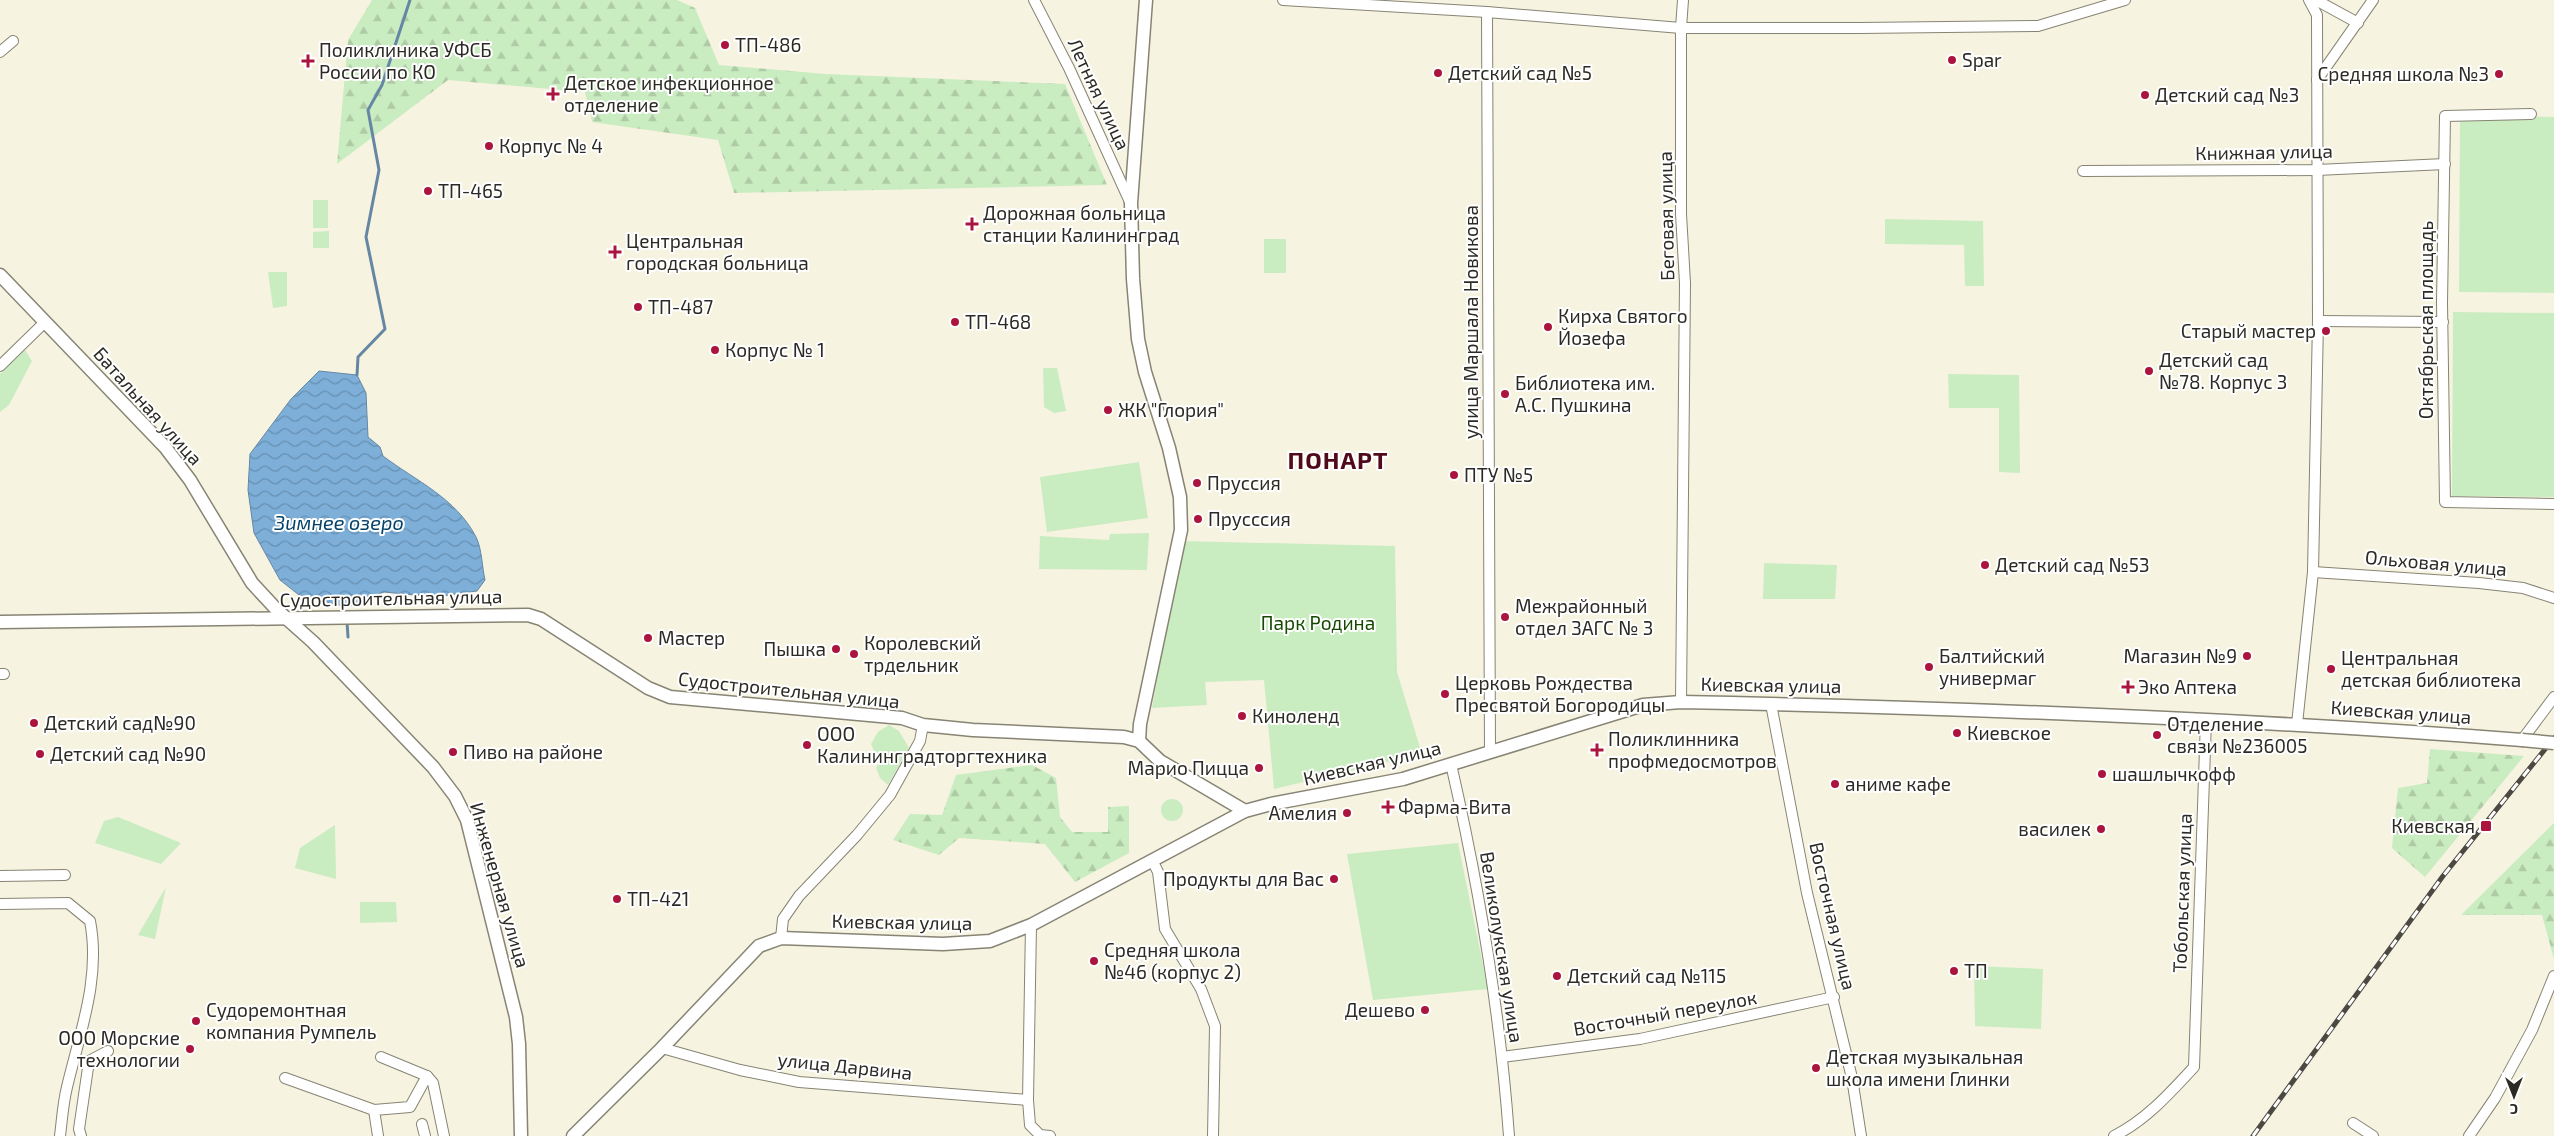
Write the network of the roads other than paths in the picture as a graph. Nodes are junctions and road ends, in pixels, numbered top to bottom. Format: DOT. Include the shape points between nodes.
graph roads {
  1 [pos="1034,0"];
  2 [pos="1146,0"];
  3 [pos="1283,0"];
  4 [pos="1683,0"];
  5 [pos="2125,0"];
  6 [pos="2309,0"];
  7 [pos="2316,0"];
  8 [pos="2374,0"];
  9 [pos="1487,12"];
  10 [pos="2358,23"];
  11 [pos="1681,28"];
  12 [pos="13,41"];
  13 [pos="0,52"];
  14 [pos="2317,80"];
  15 [pos="2531,114"];
  16 [pos="2445,164"];
  17 [pos="2317,170"];
  18 [pos="2083,171"];
  19 [pos="1131,203"];
  20 [pos="0,275"];
  21 [pos="2318,321"];
  22 [pos="46,322"];
  23 [pos="2443,322"];
  24 [pos="0,366"];
  25 [pos="2554,504"];
  26 [pos="2313,572"];
  27 [pos="2554,598"];
  28 [pos="290,620"];
  29 [pos="0,622"];
  30 [pos="2554,698"];
  31 [pos="1682,702"];
  32 [pos="1771,704"];
  33 [pos="2206,720"];
  34 [pos="2297,724"];
  35 [pos="923,726"];
  36 [pos="2522,740"];
  37 [pos="1139,741"];
  38 [pos="2554,743"];
  39 [pos="1490,752"];
  40 [pos="1451,764"];
  41 [pos="1245,811"];
  42 [pos="1152,860"];
  43 [pos="65,875"];
  44 [pos="0,876"];
  45 [pos="0,904"];
  46 [pos="1031,925"];
  47 [pos="781,938"];
  48 [pos="2554,976"];
  49 [pos="1834,997"];
  50 [pos="662,1048"];
  51 [pos="108,1051"];
  52 [pos="381,1057"];
  53 [pos="1502,1057"];
  54 [pos="427,1076"];
  55 [pos="285,1078"];
  56 [pos="1028,1100"];
  57 [pos="374,1110"];
  58 [pos="2353,1123"];
  59 [pos="422,1124"];
  60 [pos="60,1136"];
  61 [pos="81,1136"];
  62 [pos="378,1136"];
  63 [pos="425,1136"];
  64 [pos="444,1136"];
  65 [pos="521,1136"];
  66 [pos="573,1136"];
  67 [pos="1050,1136"];
  68 [pos="1213,1136"];
  69 [pos="1509,1136"];
  70 [pos="1861,1136"];
  71 [pos="2114,1136"];
  72 [pos="2373,1136"];
  73 [pos="2469,1136"];
  1 -- 19 [label="street, Летняя улица"];
  2 -- 19 [label="main road"];
  3 -- 9 [label="street"];
  4 -- 11 [label="street, Беговая улица"];
  5 -- 11 [label="street" via="2038,26"];
  6 -- 14 [label="street" via="2317,16"];
  7 -- 10 [label="street"];
  8 -- 10 [label="street"];
  9 -- 11 [label="street"];
  9 -- 39 [label="street, улица Маршала Новикова"];
  10 -- 14 [label="street"];
  11 -- 31 [label="street, Беговая улица" via="1681,214 1685,283"];
  12 -- 13 [label="street"];
  14 -- 17 [label="street"];
  15 -- 16 [label="street, Октябрьская площадь" via="2445,116"];
  16 -- 17 [label="street, Книжная улица"];
  16 -- 23 [label="street, Октябрьская площадь"];
  17 -- 18 [label="street, Книжная улица"];
  17 -- 21 [label="street"];
  19 -- 37 [label="main road" via="1138,339 1169,448 1180,498 1181,530"];
  20 -- 22 [label="main road, Батальная улица"];
  21 -- 23 [label="street"];
  21 -- 26 [label="street"];
  22 -- 24 [label="street"];
  22 -- 28 [label="main road, Батальная улица" via="179,464 252,583"];
  23 -- 25 [label="street, Октябрьская площадь" via="2445,502"];
  26 -- 27 [label="street, Ольховая улица" via="2479,583 2523,588"];
  26 -- 34 [label="street"];
  28 -- 29 [label="main road, Судостроительная улица"];
  28 -- 35 [label="main road, Судостроительная улица" via="528,615 541,619 648,688 670,697 902,718"];
  28 -- 65 [label="main road, Инженерная улица" via="433,767 455,796 467,820 516,1017"];
  30 -- 36 [label="street"];
  31 -- 32 [label="main road, Киевская улица"];
  31 -- 39 [label="main road, Киевская улица" via="1643,705"];
  32 -- 33 [label="main road, Киевская улица"];
  32 -- 49 [label="street, Восточная улица" via="1807,893"];
  33 -- 34 [label="main road, Киевская улица"];
  33 -- 71 [label="street, Тобольская улица" via="2194,1067 2160,1104 2129,1129"];
  34 -- 36 [label="main road, Киевская улица"];
  35 -- 37 [label="main road, Судостроительная улица" via="1124,737"];
  35 -- 47 [label="street" via="920,741 890,795 799,896 783,919"];
  36 -- 38 [label="main road, Киевская улица, bridge"];
  37 -- 41 [label="main road" via="1160,761"];
  39 -- 40 [label="main road, Киевская улица"];
  40 -- 41 [label="main road, Киевская улица" via="1402,779"];
  40 -- 53 [label="street, Великолукская улица" via="1478,895"];
  41 -- 42 [label="main road, Киевская улица"];
  42 -- 46 [label="main road, Киевская улица"];
  42 -- 68 [label="street" via="1158,872 1164,929 1201,989 1214,1026"];
  43 -- 44 [label="street"];
  45 -- 60 [label="street" via="68,903 90,921 94,940 89,1007 67,1089"];
  46 -- 47 [label="main road, Киевская улица" via="979,943"];
  46 -- 56 [label="street"];
  47 -- 50 [label="main road, Киевская улица" via="759,946"];
  48 -- 73 [label="street" via="2532,1030 2495,1098"];
  49 -- 53 [label="street, Восточный переулок" via="1640,1039"];
  49 -- 70 [label="street, Восточная улица"];
  50 -- 56 [label="street, улица Дарвина" via="740,1070 799,1082"];
  50 -- 66 [label="main road, Киевская улица"];
  51 -- 61 [label="street" via="88,1061 79,1129"];
  52 -- 54 [label="street"];
  53 -- 69 [label="street, Великолукская улица"];
  54 -- 57 [label="street" via="410,1107"];
  54 -- 64 [label="street" via="433,1083"];
  55 -- 57 [label="street"];
  56 -- 67 [label="street" via="1030,1125 1040,1135"];
  57 -- 62 [label="street"];
  58 -- 72 [label="street"];
  59 -- 63 [label="street"];
}
